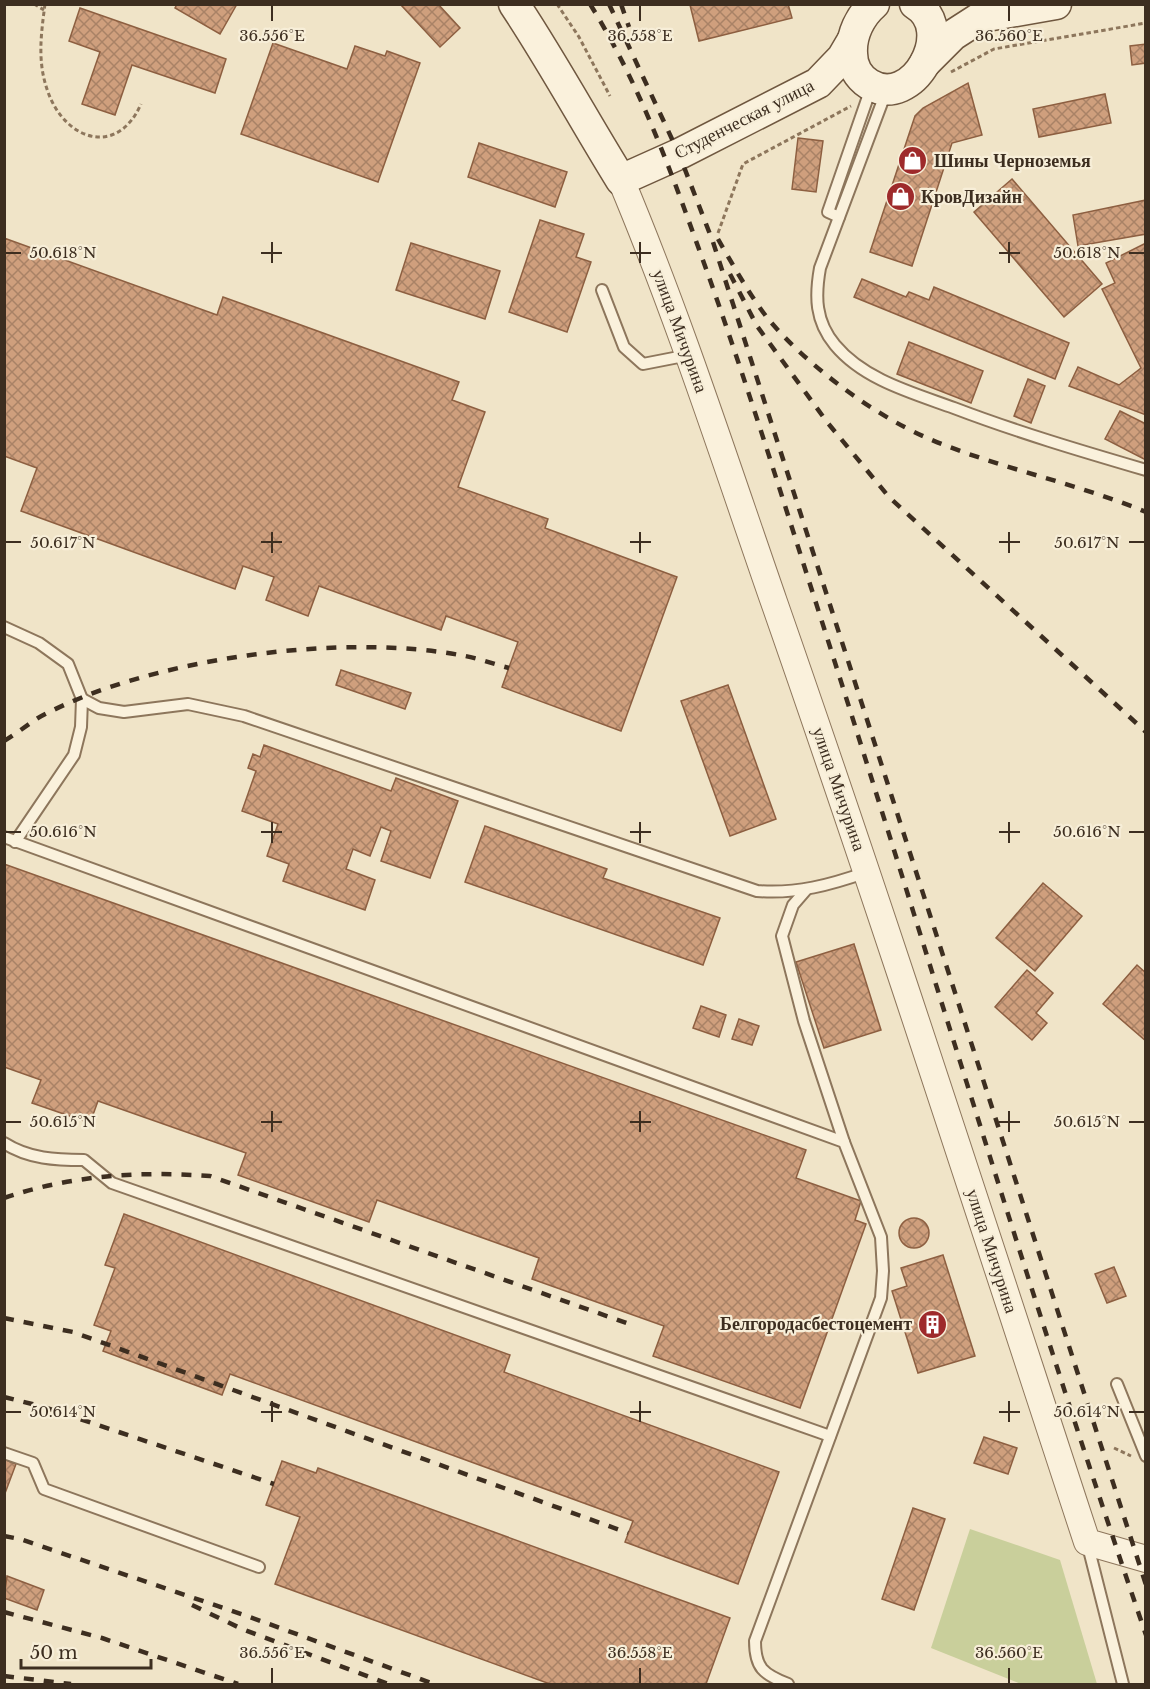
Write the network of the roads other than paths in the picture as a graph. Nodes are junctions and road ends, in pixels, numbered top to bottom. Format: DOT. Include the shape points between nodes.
graph roads {
  1 [pos="514,4"];
  2 [pos="874,4"];
  3 [pos="1056,4"];
  4 [pos="919,6"];
  5 [pos="981,17"];
  6 [pos="852,41"];
  7 [pos="934,70"];
  8 [pos="818,83"];
  9 [pos="874,88"];
  10 [pos="621,180"];
  11 [pos="839,217"];
  12 [pos="602,290"];
  13 [pos="689,356"];
  14 [pos="1146,470"];
  15 [pos="4,627"];
  16 [pos="82,699"];
  17 [pos="10,840"];
  18 [pos="868,872"];
  19 [pos="806,890"];
  20 [pos="844,1142"];
  21 [pos="4,1143"];
  22 [pos="1117,1384"];
  23 [pos="830,1436"];
  24 [pos="4,1453"];
  25 [pos="1146,1456"];
  26 [pos="1087,1542"];
  27 [pos="1146,1559"];
  28 [pos="260,1568"];
  29 [pos="788,1684"];
  30 [pos="1123,1684"];
  1 -- 10 [label="main road, улица Мичурина"];
  2 -- 6 [label="main road, Студенческая улица" via="860,21"];
  3 -- 5 [label="main road"];
  4 -- 5 [label="main road"];
  4 -- 7 [label="main road" via="932,30"];
  5 -- 7 [label="main road" via="953,35"];
  6 -- 8 [label="main road, Студенческая улица"];
  6 -- 9 [label="main road" via="853,65"];
  7 -- 9 [label="main road" via="909,83"];
  8 -- 9 [label="main road"];
  8 -- 10 [label="main road, Студенческая улица"];
  9 -- 11 [label="lane"];
  9 -- 11 [label="lane" via="828,212"];
  10 -- 13 [label="street, улица Мичурина" via="651,249"];
  11 -- 14 [label="lane" via="820,268 815,295 821,322 835,345 860,367 892,385 1025,435"];
  12 -- 13 [label="lane" via="624,347 643,364"];
  13 -- 18 [label="street, улица Мичурина"];
  15 -- 16 [label="lane" via="39,643 68,664"];
  16 -- 17 [label="lane" via="74,755"];
  16 -- 19 [label="lane" via="99,708 124,712 188,704 244,716 737,885 767,892"];
  17 -- 20 [label="lane"];
  18 -- 19 [label="lane"];
  18 -- 26 [label="street, улица Мичурина"];
  19 -- 20 [label="lane" via="793,904 782,936 804,1021"];
  20 -- 23 [label="lane" via="881,1238 883,1271 881,1298"];
  21 -- 23 [label="lane" via="32,1156 84,1160 112,1183"];
  22 -- 25 [label="lane"];
  23 -- 29 [label="lane" via="755,1641 755,1658 763,1671"];
  24 -- 28 [label="lane" via="33,1463 44,1489"];
  26 -- 27 [label="street"];
  26 -- 30 [label="lane"];
}
